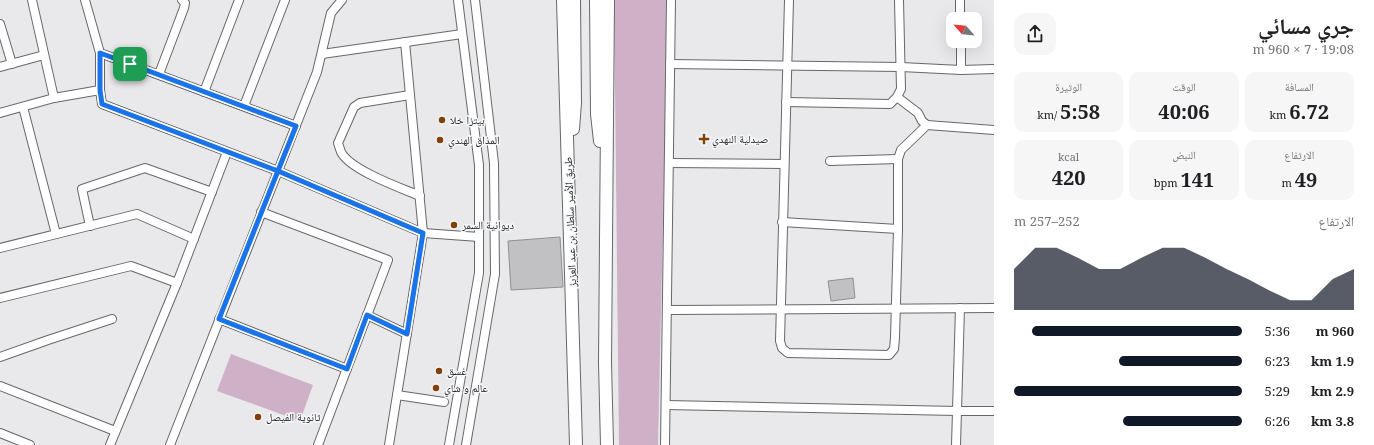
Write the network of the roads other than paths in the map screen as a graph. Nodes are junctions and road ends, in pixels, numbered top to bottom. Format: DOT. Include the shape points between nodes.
graph roads {
  1 [pos="32,0"];
  2 [pos="85,0"];
  3 [pos="182,0"];
  4 [pos="239,0"];
  5 [pos="285,0"];
  6 [pos="342,0"];
  7 [pos="458,0"];
  8 [pos="474,0"];
  9 [pos="562,0"];
  10 [pos="574,0"];
  11 [pos="596,0"];
  12 [pos="608,0"];
  13 [pos="671,0"];
  14 [pos="789,0"];
  15 [pos="899,0"];
  16 [pos="960,0"];
  17 [pos="960,12"];
  18 [pos="0,24"];
  19 [pos="462,34"];
  20 [pos="404,42"];
  21 [pos="960,48"];
  22 [pos="100,53"];
  23 [pos="322,54"];
  24 [pos="44,55"];
  25 [pos="12,64"];
  26 [pos="670,64"];
  27 [pos="787,66"];
  28 [pos="0,67"];
  29 [pos="901,67"];
  30 [pos="994,69"];
  31 [pos="961,70"];
  32 [pos="159,74"];
  33 [pos="100,90"];
  34 [pos="204,92"];
  35 [pos="410,95"];
  36 [pos="897,97"];
  37 [pos="54,98"];
  38 [pos="786,102"];
  39 [pos="244,106"];
  40 [pos="23,107"];
  41 [pos="0,114"];
  42 [pos="927,125"];
  43 [pos="296,126"];
  44 [pos="994,130"];
  45 [pos="227,152"];
  46 [pos="898,159"];
  47 [pos="830,161"];
  48 [pos="669,163"];
  49 [pos="784,164"];
  50 [pos="278,171"];
  51 [pos="569,191"];
  52 [pos="212,192"];
  53 [pos="420,196"];
  54 [pos="606,200"];
  55 [pos="262,212"];
  56 [pos="782,222"];
  57 [pos="90,226"];
  58 [pos="898,229"];
  59 [pos="423,233"];
  60 [pos="56,234"];
  61 [pos="479,237"];
  62 [pos="194,239"];
  63 [pos="0,248"];
  64 [pos="177,283"];
  65 [pos="0,298"];
  66 [pos="896,308"];
  67 [pos="960,308"];
  68 [pos="994,308"];
  69 [pos="780,309"];
  70 [pos="667,310"];
  71 [pos="367,315"];
  72 [pos="219,319"];
  73 [pos="112,320"];
  74 [pos="407,334"];
  75 [pos="0,357"];
  76 [pos="347,369"];
  77 [pos="0,386"];
  78 [pos="397,395"];
  79 [pos="444,402"];
  80 [pos="666,405"];
  81 [pos="957,411"];
  82 [pos="994,411"];
  83 [pos="115,431"];
  84 [pos="0,433"];
  85 [pos="25,444"];
  86 [pos="110,445"];
  87 [pos="170,445"];
  88 [pos="318,445"];
  89 [pos="389,445"];
  90 [pos="448,445"];
  91 [pos="466,445"];
  92 [pos="576,445"];
  93 [pos="607,445"];
  94 [pos="665,445"];
  95 [pos="956,445"];
  1 -- 24 [label="street"];
  2 -- 22 [label="street"];
  3 -- 32 [label="street" via="185,3 184,8"];
  4 -- 34 [label="street"];
  5 -- 39 [label="street"];
  6 -- 23 [label="street" via="332,13"];
  7 -- 19 [label="street"];
  8 -- 91 [label="street" via="494,164 495,274"];
  9 -- 51 [label="highway, طريق الأمير سلطان بن عبد العزيز"];
  10 -- 51 [label="highway" via="575,102"];
  11 -- 54 [label="highway" via="597,114"];
  12 -- 54 [label="highway"];
  13 -- 26 [label="street"];
  14 -- 27 [label="street"];
  15 -- 29 [label="street"];
  16 -- 17 [label="street"];
  18 -- 25 [label="street"];
  19 -- 20 [label="street"];
  19 -- 61 [label="street" via="479,165"];
  20 -- 23 [label="street"];
  20 -- 35 [label="street"];
  21 -- 31 [label="street"];
  22 -- 32 [label="street"];
  22 -- 33 [label="street"];
  23 -- 43 [label="street"];
  24 -- 25 [label="street"];
  24 -- 37 [label="street"];
  25 -- 28 [label="street"];
  26 -- 27 [label="street"];
  26 -- 48 [label="street"];
  27 -- 29 [label="street"];
  27 -- 38 [label="street"];
  29 -- 31 [label="street"];
  29 -- 36 [label="street" via="901,89"];
  30 -- 31 [label="street"];
  32 -- 34 [label="street"];
  33 -- 37 [label="street"];
  33 -- 45 [label="street" via="102,104"];
  34 -- 39 [label="street"];
  35 -- 53 [label="street"];
  35 -- 53 [label="street" via="360,103 354,107 338,143 342,153 356,167"];
  36 -- 38 [label="street" via="890,104"];
  36 -- 42 [label="street" via="918,113"];
  37 -- 40 [label="street"];
  38 -- 49 [label="street"];
  39 -- 43 [label="street"];
  40 -- 41 [label="street"];
  40 -- 60 [label="street"];
  42 -- 44 [label="street"];
  42 -- 46 [label="street" via="901,150"];
  43 -- 50 [label="street"];
  45 -- 50 [label="street"];
  45 -- 52 [label="street"];
  46 -- 47 [label="street"];
  46 -- 58 [label="street"];
  48 -- 49 [label="street"];
  48 -- 70 [label="street"];
  49 -- 56 [label="street"];
  50 -- 55 [label="street"];
  50 -- 59 [label="street"];
  51 -- 92 [label="highway, طريق الأمير سلطان بن عبد العزيز"];
  52 -- 57 [label="street" via="144,168 82,189"];
  52 -- 62 [label="street"];
  53 -- 59 [label="street"];
  54 -- 93 [label="highway"];
  55 -- 71 [label="street" via="388,260"];
  55 -- 72 [label="street"];
  56 -- 58 [label="street"];
  56 -- 69 [label="street"];
  57 -- 60 [label="street"];
  57 -- 62 [label="street" via="137,214"];
  58 -- 66 [label="street"];
  59 -- 61 [label="street"];
  59 -- 74 [label="street"];
  60 -- 63 [label="street"];
  61 -- 90 [label="street" via="479,273"];
  62 -- 64 [label="street"];
  64 -- 65 [label="street" via="131,266"];
  64 -- 83 [label="street"];
  66 -- 67 [label="street"];
  66 -- 69 [label="street"];
  66 -- 69 [label="street" via="894,349 889,355 788,353 782,348 780,341"];
  67 -- 68 [label="street"];
  67 -- 81 [label="street"];
  69 -- 70 [label="street"];
  70 -- 80 [label="street"];
  71 -- 74 [label="street"];
  71 -- 76 [label="street"];
  72 -- 76 [label="street"];
  72 -- 87 [label="street"];
  73 -- 75 [label="street"];
  74 -- 78 [label="street"];
  76 -- 88 [label="street"];
  77 -- 83 [label="street"];
  78 -- 79 [label="street"];
  78 -- 89 [label="street"];
  80 -- 81 [label="street"];
  80 -- 94 [label="street"];
  81 -- 82 [label="street"];
  81 -- 95 [label="street"];
  83 -- 86 [label="street"];
  84 -- 85 [label="street"];
}
